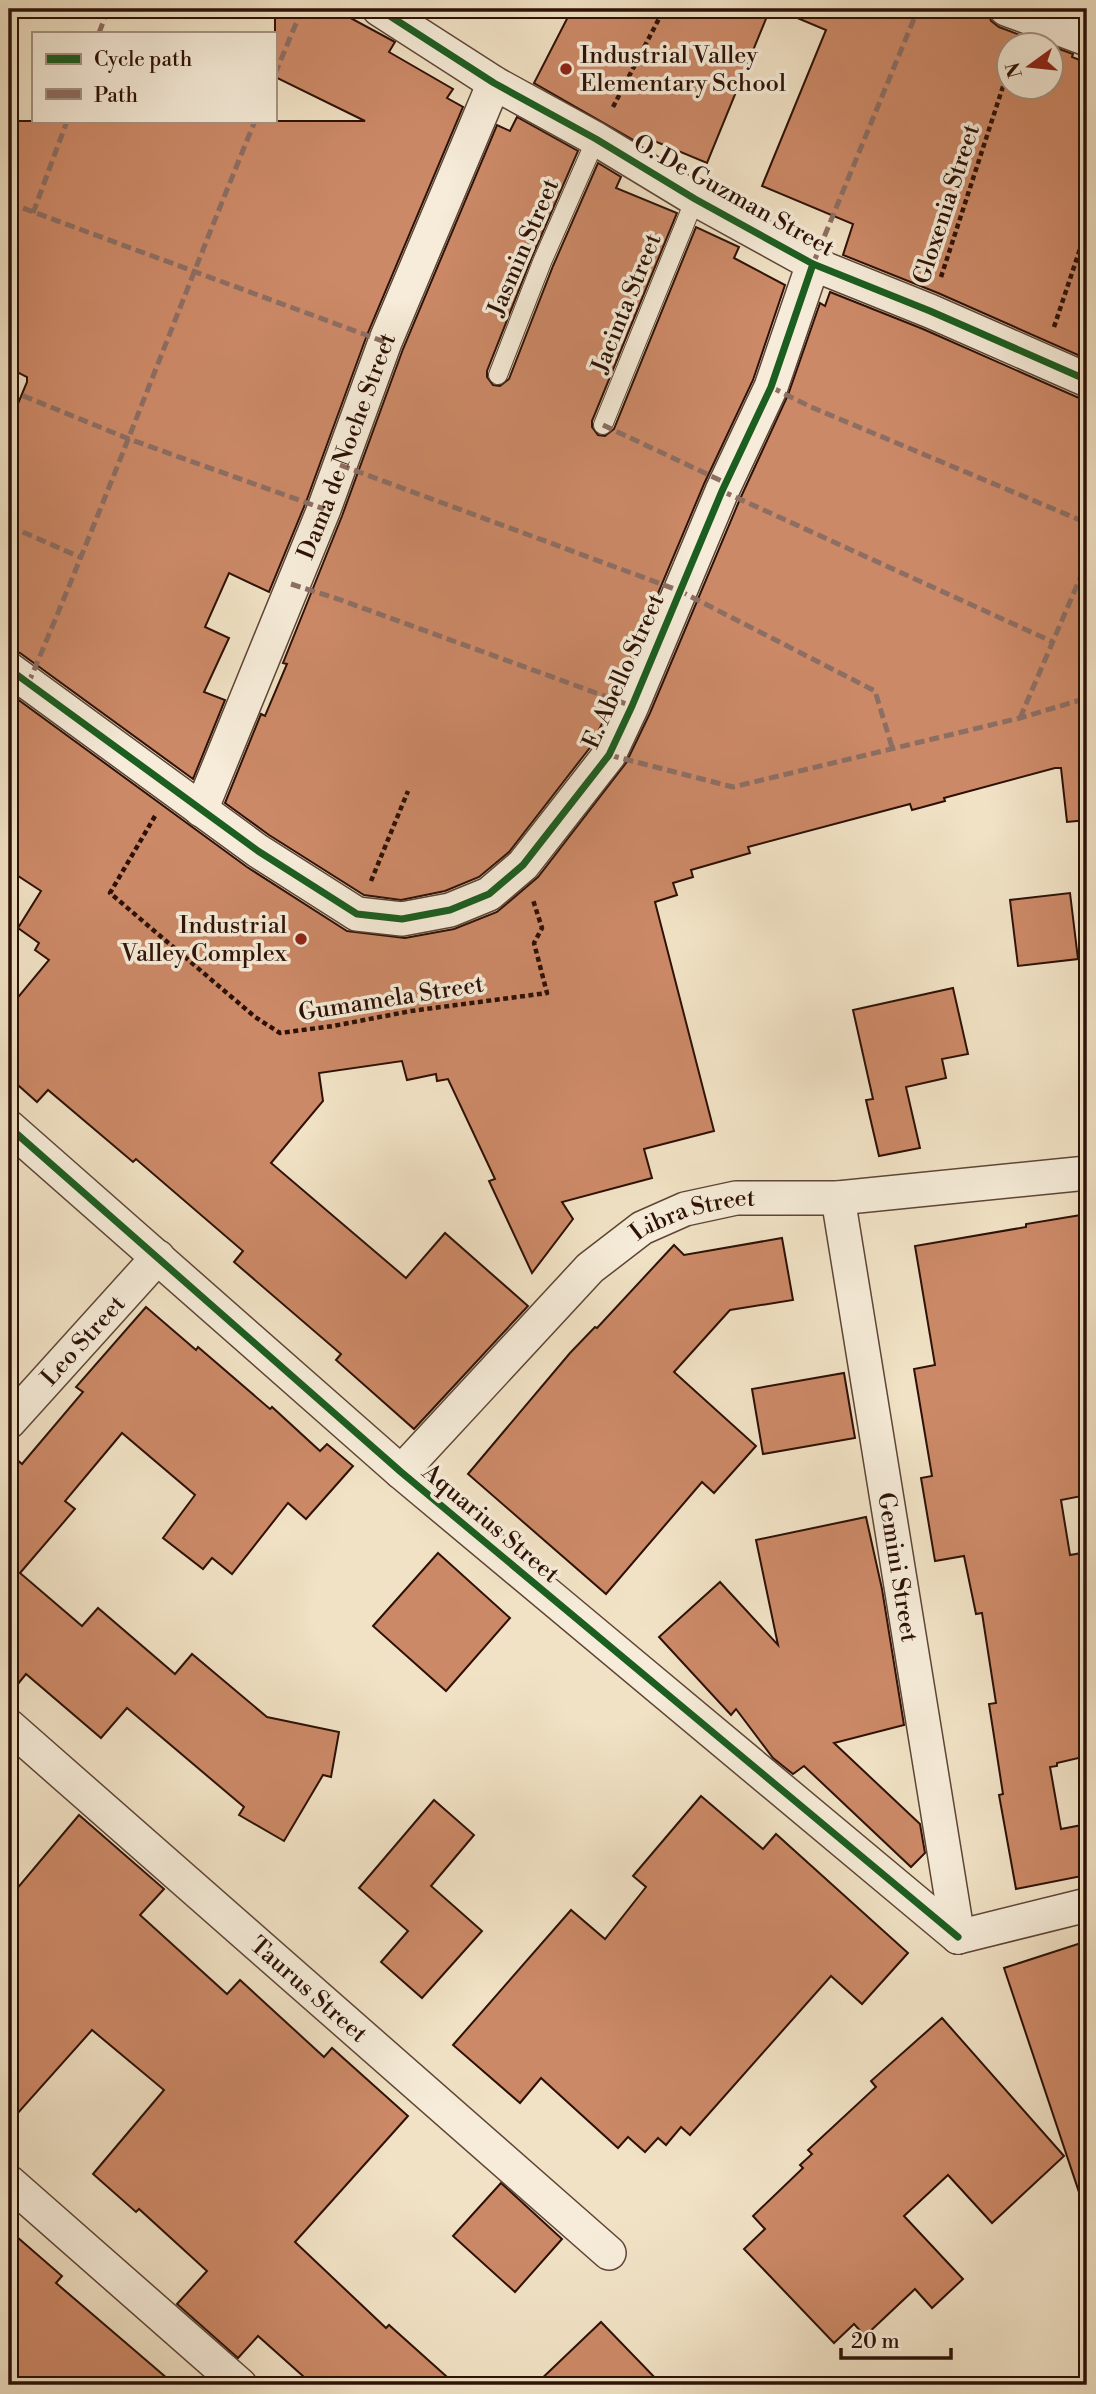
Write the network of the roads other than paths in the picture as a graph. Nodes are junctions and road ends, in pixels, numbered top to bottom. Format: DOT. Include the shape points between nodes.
graph roads {
  1 [pos="379,9"];
  2 [pos="1006,9"];
  3 [pos="1087,39"];
  4 [pos="494,83"];
  5 [pos="596,139"];
  6 [pos="695,199"];
  7 [pos="813,264"];
  8 [pos="498,375"];
  9 [pos="1087,380"];
  10 [pos="603,425"];
  11 [pos="9,669"];
  12 [pos="201,810"];
  13 [pos="9,1127"];
  14 [pos="1087,1174"];
  15 [pos="838,1198"];
  16 [pos="158,1257"];
  17 [pos="9,1422"];
  18 [pos="401,1472"];
  19 [pos="9,1726"];
  20 [pos="1087,1905"];
  21 [pos="958,1937"];
  22 [pos="9,2182"];
  23 [pos="609,2253"];
  24 [pos="240,2385"];
  1 -- 4 [label="street, O. De Guzman Street"];
  2 -- 3 [label="street"];
  4 -- 5 [label="street, O. De Guzman Street"];
  4 -- 12 [label="street, Dama de Noche Street" via="385,342 324,509"];
  5 -- 6 [label="street, O. De Guzman Street"];
  5 -- 8 [label="lane, Jasmin Street"];
  6 -- 7 [label="street, O. De Guzman Street"];
  6 -- 10 [label="lane, Jacinta Street"];
  7 -- 9 [label="street, O. De Guzman Street"];
  7 -- 12 [label="street, E. Abello Street" via="771,387 609,755 523,865 489,894 450,910 402,919 357,914"];
  11 -- 12 [label="street, E. Abello Street"];
  13 -- 16 [label="street, Aquarius Street"];
  14 -- 15 [label="street, Libra Street"];
  15 -- 18 [label="street, Libra Street" via="736,1198 685,1209 642,1228 590,1268"];
  15 -- 21 [label="street, Gemini Street"];
  16 -- 17 [label="street, Leo Street"];
  16 -- 18 [label="street, Aquarius Street"];
  18 -- 21 [label="street, Aquarius Street"];
  19 -- 23 [label="street, Taurus Street"];
  20 -- 21 [label="street"];
  22 -- 24 [label="street"];
}
